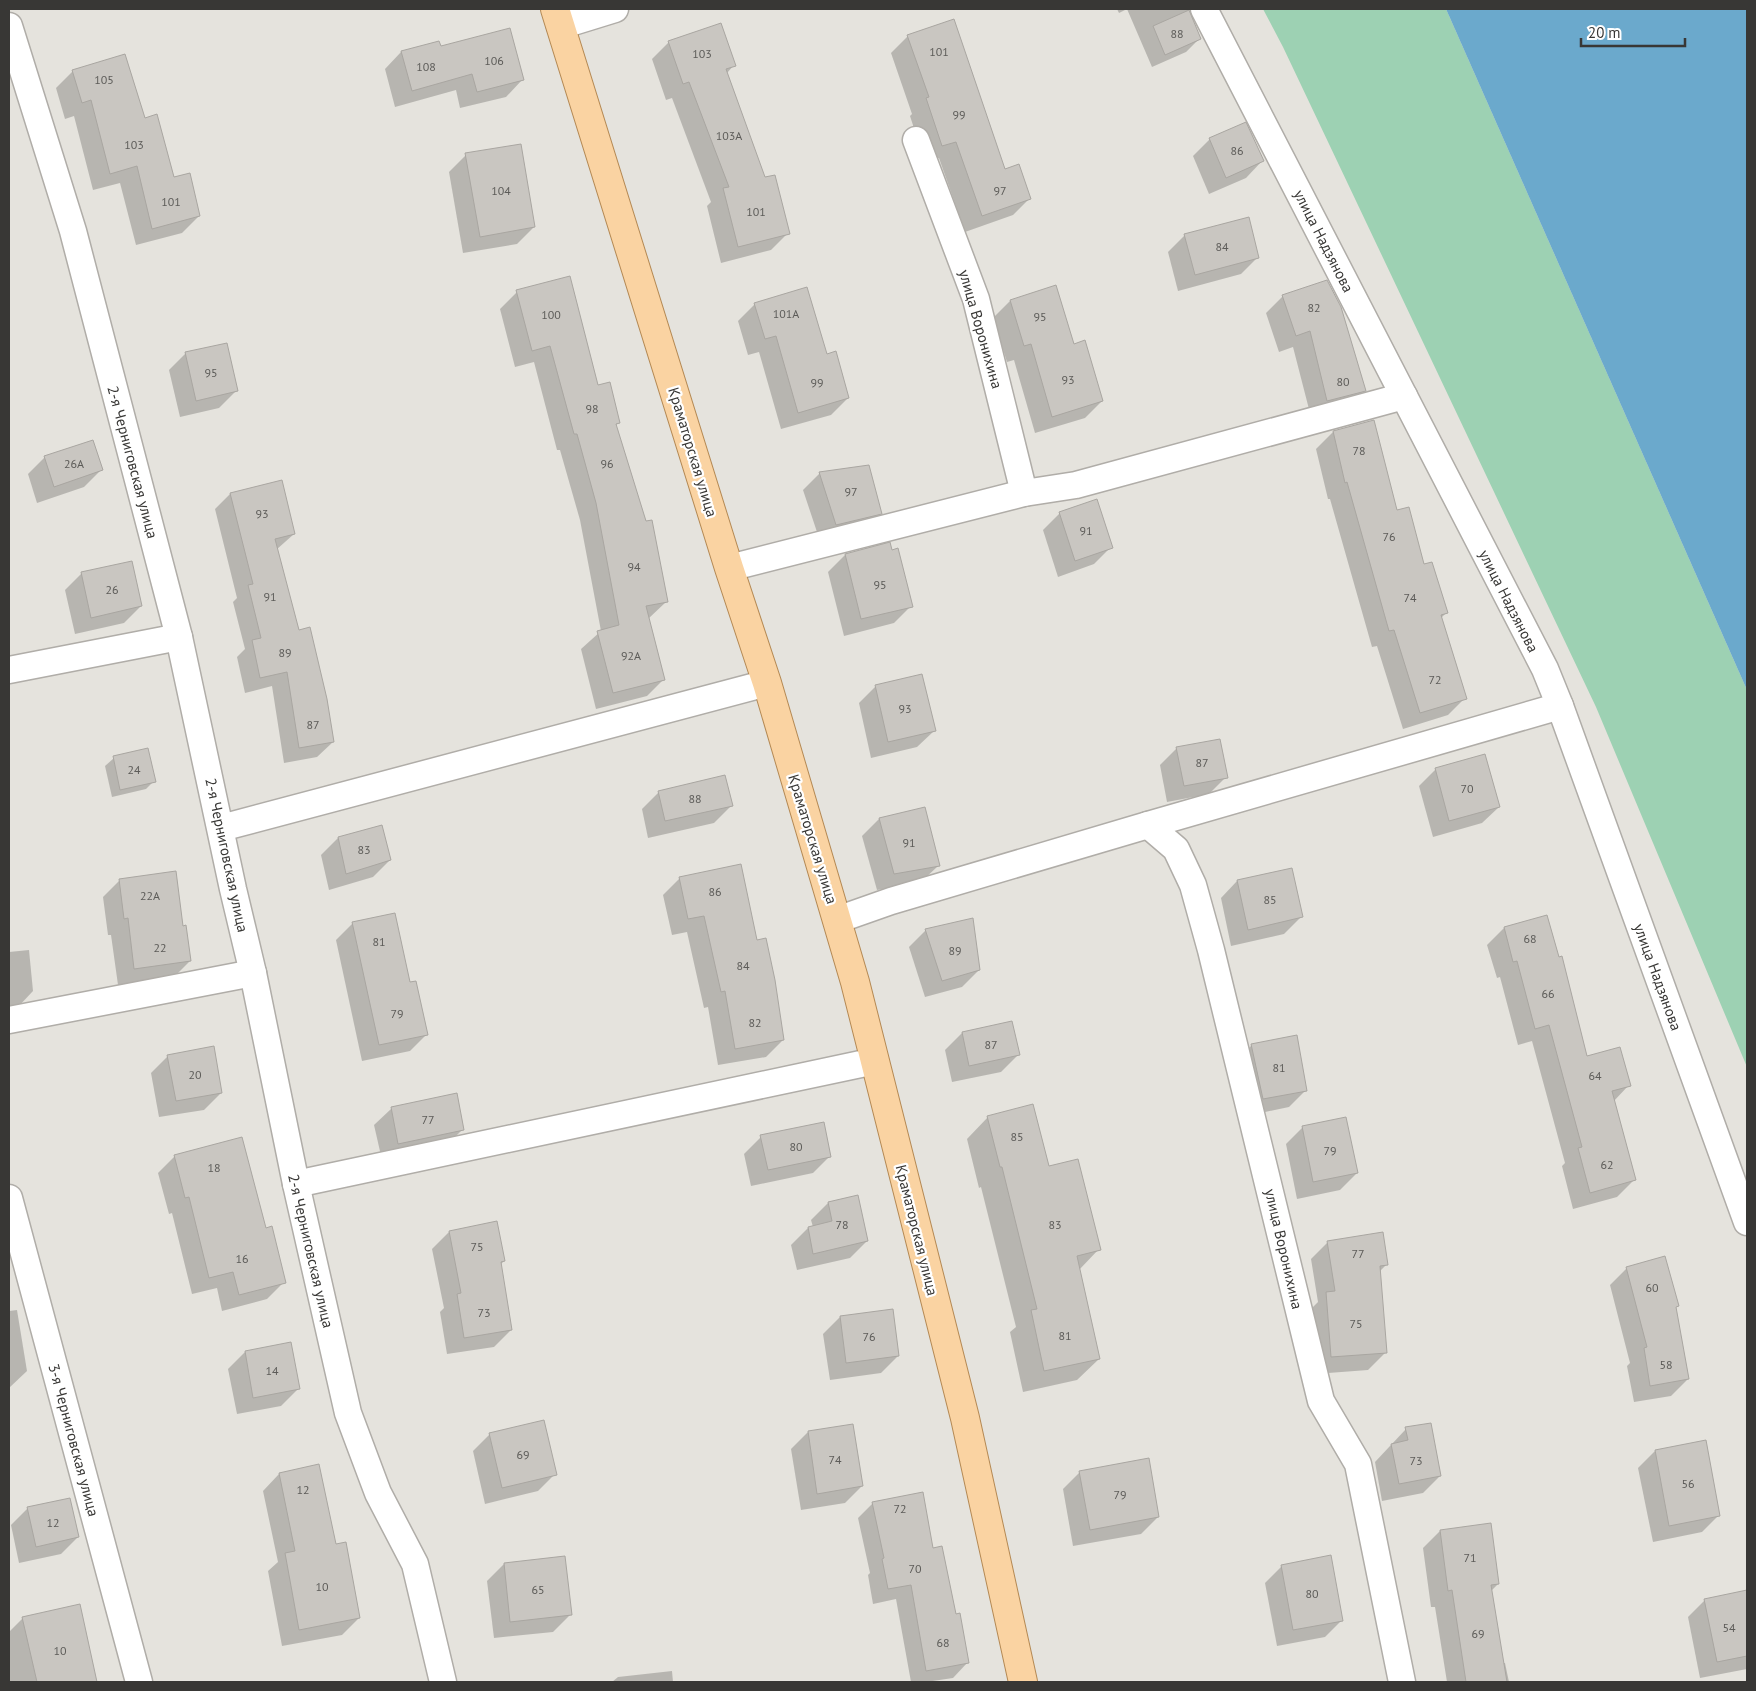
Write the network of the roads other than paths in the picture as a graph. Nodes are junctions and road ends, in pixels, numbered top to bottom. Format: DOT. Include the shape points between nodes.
graph roads {
  1 [pos="614,9"];
  2 [pos="1204,9"];
  3 [pos="557,17"];
  4 [pos="9,26"];
  5 [pos="916,140"];
  6 [pos="1404,396"];
  7 [pos="1024,493"];
  8 [pos="729,568"];
  9 [pos="179,637"];
  10 [pos="9,670"];
  11 [pos="767,684"];
  12 [pos="1560,706"];
  13 [pos="1148,825"];
  14 [pos="221,828"];
  15 [pos="837,920"];
  16 [pos="253,973"];
  17 [pos="9,1020"];
  18 [pos="875,1061"];
  19 [pos="296,1184"];
  20 [pos="9,1198"];
  21 [pos="1747,1222"];
  22 [pos="139,1682"];
  23 [pos="443,1682"];
  24 [pos="1023,1682"];
  25 [pos="1402,1682"];
  1 -- 3 [label="street"];
  2 -- 6 [label="street, улица Надзянова"];
  3 -- 8 [label="main road, Краматорская улица"];
  4 -- 9 [label="street, 2-я Черниговская улица" via="73,231"];
  5 -- 7 [label="street, улица Воронихина" via="976,299"];
  6 -- 7 [label="street" via="1076,485"];
  6 -- 12 [label="street, улица Надзянова" via="1545,669"];
  7 -- 8 [label="street"];
  8 -- 11 [label="main road, Краматорская улица"];
  9 -- 10 [label="street"];
  9 -- 14 [label="street, 2-я Черниговская улица"];
  11 -- 14 [label="street"];
  11 -- 15 [label="main road, Краматорская улица"];
  12 -- 13 [label="street"];
  12 -- 21 [label="street, улица Надзянова"];
  13 -- 15 [label="street"];
  13 -- 25 [label="street, улица Воронихина" via="1176,849 1193,885 1321,1401 1358,1464"];
  14 -- 16 [label="street, 2-я Черниговская улица"];
  15 -- 18 [label="main road, Краматорская улица"];
  16 -- 17 [label="street"];
  16 -- 19 [label="street, 2-я Черниговская улица"];
  18 -- 19 [label="street"];
  18 -- 24 [label="main road, Краматорская улица" via="964,1418"];
  19 -- 23 [label="street, 2-я Черниговская улица" via="348,1414 378,1493 415,1564"];
  20 -- 22 [label="street, 3-я Черниговская улица"];
}
